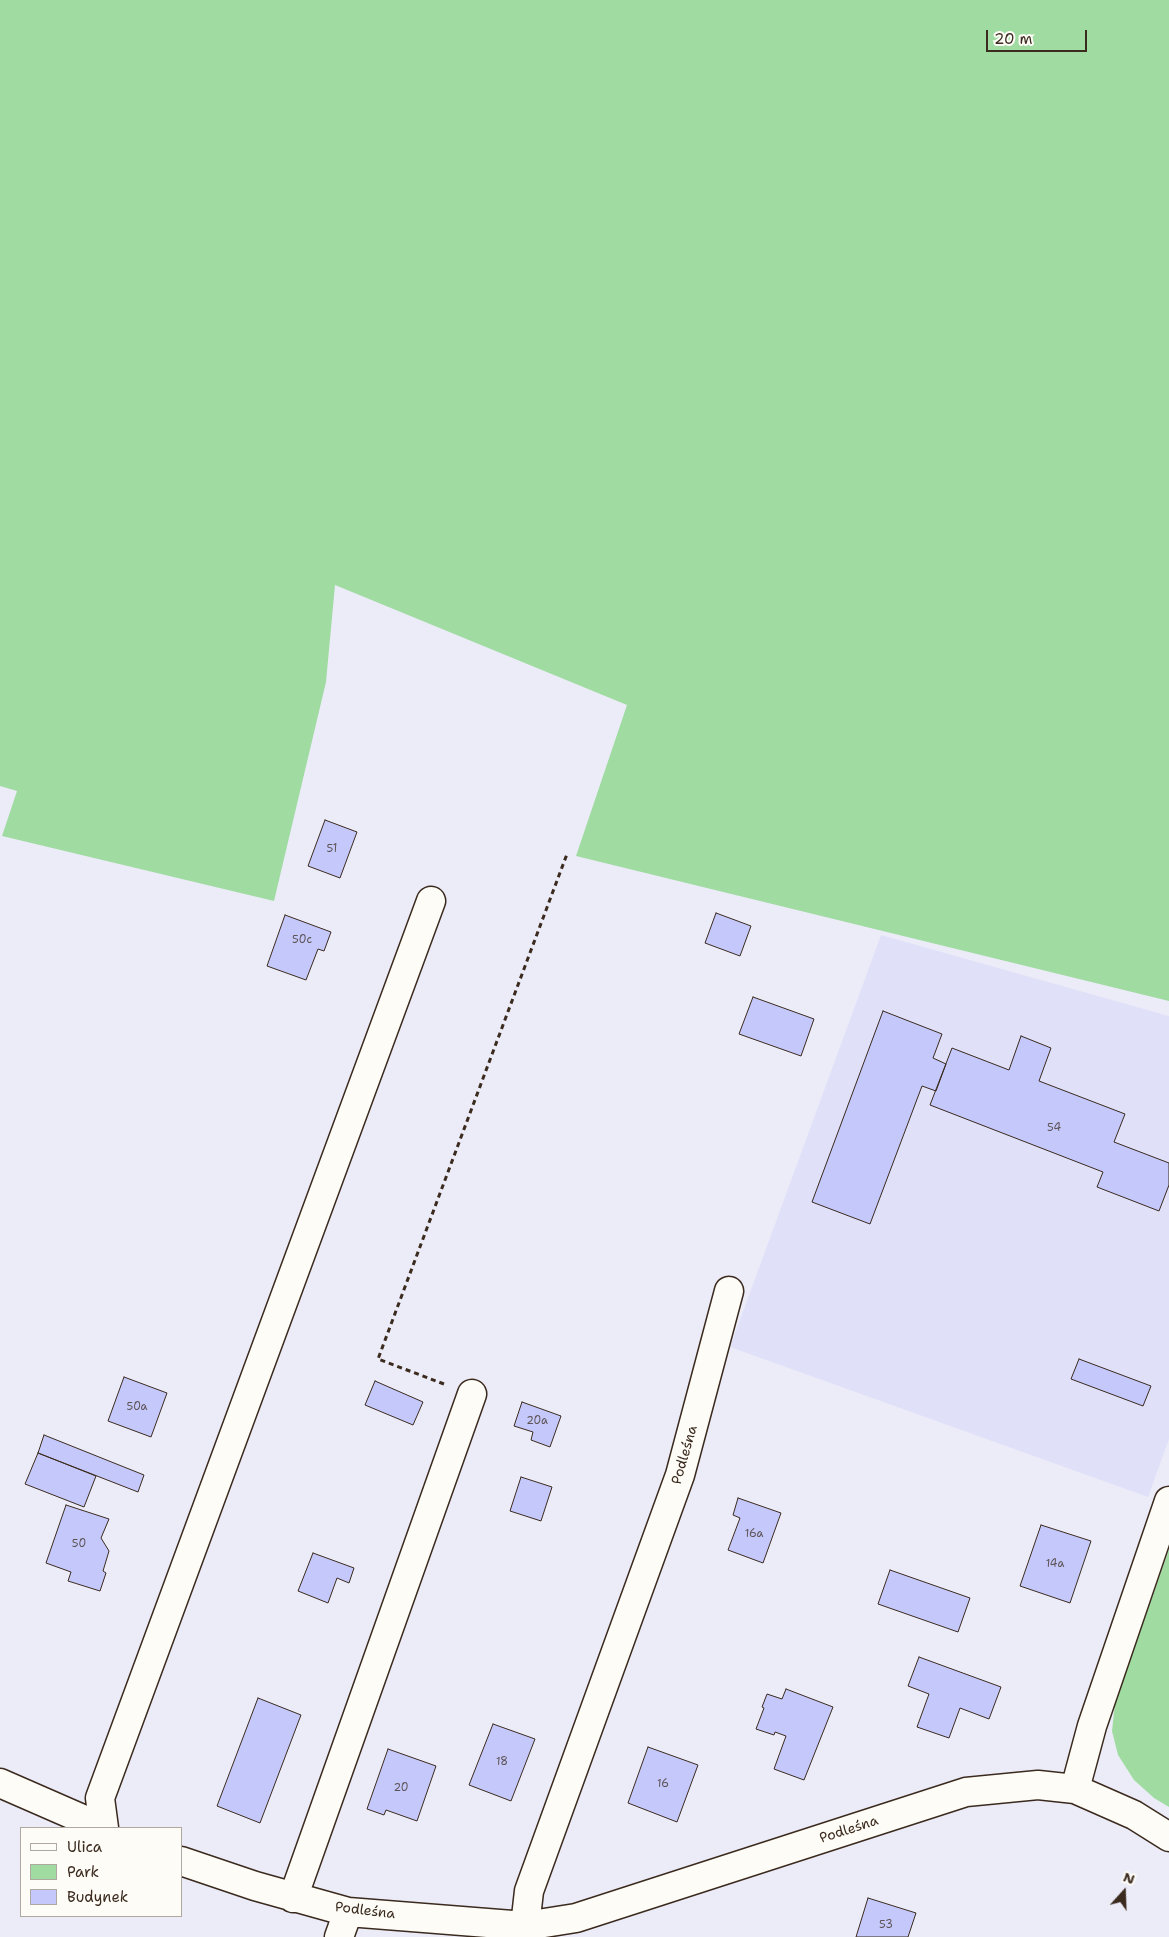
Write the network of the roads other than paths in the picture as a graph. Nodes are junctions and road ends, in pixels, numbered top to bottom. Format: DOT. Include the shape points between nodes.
graph roads {
  1 [pos="431,902"];
  2 [pos="729,1291"];
  3 [pos="472,1394"];
  4 [pos="1169,1501"];
  5 [pos="0,1783"];
  6 [pos="1075,1789"];
  7 [pos="101,1827"];
  8 [pos="103,1827"];
  9 [pos="1169,1837"];
  10 [pos="182,1861"];
  11 [pos="293,1898"];
  12 [pos="348,1912"];
  13 [pos="525,1926"];
  14 [pos="339,1937"];
  1 -- 8 [label="street" via="100,1798"];
  2 -- 13 [label="street, Podleśna" via="680,1475 529,1891"];
  3 -- 11 [label="street"];
  4 -- 6 [label="street" via="1107,1680"];
  5 -- 7 [label="street"];
  6 -- 9 [label="street, Podleśna" via="1134,1815"];
  6 -- 13 [label="street, Podleśna" via="1038,1785 966,1792 576,1918"];
  10 -- 11 [label="street, Podleśna"];
  11 -- 12 [label="street, Podleśna"];
  12 -- 13 [label="street, Podleśna"];
  12 -- 14 [label="street"];
}
